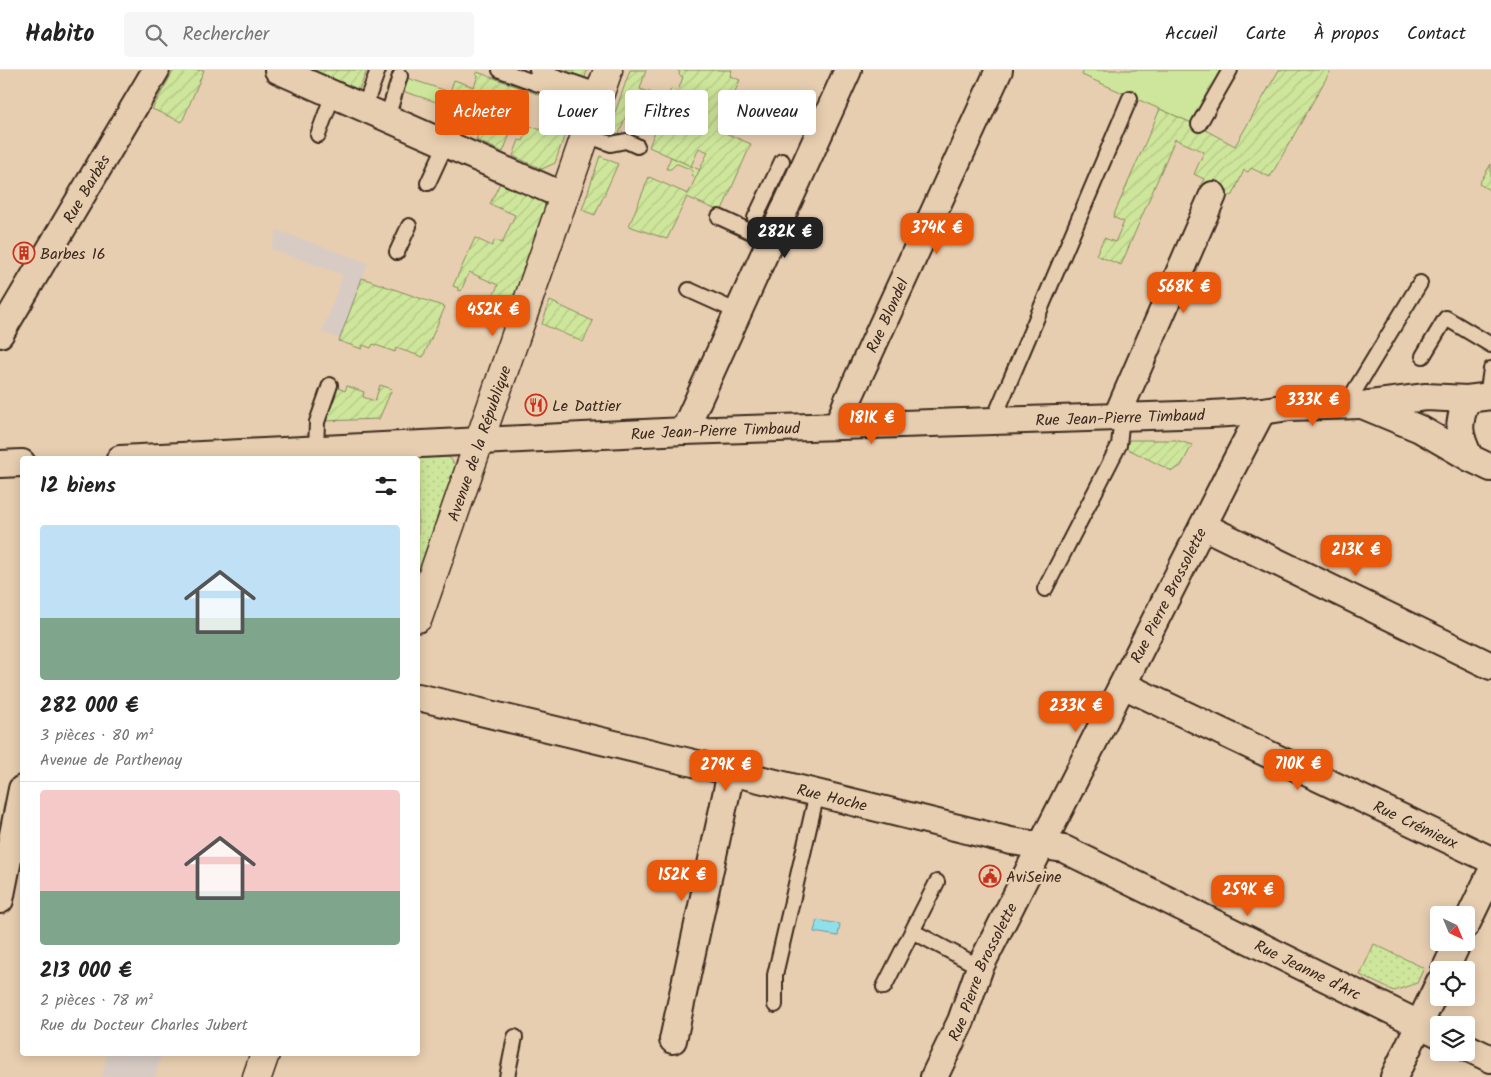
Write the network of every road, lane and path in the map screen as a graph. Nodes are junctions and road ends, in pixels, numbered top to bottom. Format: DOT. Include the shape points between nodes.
graph roads {
  1 [pos="156,70"];
  2 [pos="278,70"];
  3 [pos="378,70"];
  4 [pos="500,70"];
  5 [pos="537,70"];
  6 [pos="848,70"];
  7 [pos="999,70"];
  8 [pos="1230,70"];
  9 [pos="400,76"];
  10 [pos="602,89"];
  11 [pos="333,94"];
  12 [pos="1130,98"];
  13 [pos="375,113"];
  14 [pos="1198,124"];
  15 [pos="318,135"];
  16 [pos="586,135"];
  17 [pos="446,144"];
  18 [pos="638,146"];
  19 [pos="782,161"];
  20 [pos="428,183"];
  21 [pos="771,194"];
  22 [pos="1213,195"];
  23 [pos="564,196"];
  24 [pos="719,217"];
  25 [pos="755,218"];
  26 [pos="409,226"];
  27 [pos="771,241"];
  28 [pos="397,252"];
  29 [pos="1420,283"];
  30 [pos="689,290"];
  31 [pos="738,312"];
  32 [pos="0,334"];
  33 [pos="1491,345"];
  34 [pos="1423,356"];
  35 [pos="1491,368"];
  36 [pos="330,385"];
  37 [pos="1477,401"];
  38 [pos="1354,405"];
  39 [pos="1262,411"];
  40 [pos="1119,416"];
  41 [pos="993,420"];
  42 [pos="838,426"];
  43 [pos="1420,430"];
  44 [pos="684,431"];
  45 [pos="479,441"];
  46 [pos="316,449"];
  47 [pos="273,455"];
  48 [pos="235,456"];
  49 [pos="20,463"];
  50 [pos="1480,463"];
  51 [pos="0,464"];
  52 [pos="1203,526"];
  53 [pos="1045,589"];
  54 [pos="420,612"];
  55 [pos="1491,666"];
  56 [pos="1123,685"];
  57 [pos="420,697"];
  58 [pos="731,772"];
  59 [pos="816,793"];
  60 [pos="20,799"];
  61 [pos="1042,845"];
  62 [pos="1491,860"];
  63 [pos="1491,873"];
  64 [pos="937,882"];
  65 [pos="0,900"];
  66 [pos="1475,906"];
  67 [pos="912,931"];
  68 [pos="980,967"];
  69 [pos="884,987"];
  70 [pos="775,1005"];
  71 [pos="1434,1006"];
  72 [pos="1429,1029"];
  73 [pos="515,1037"];
  74 [pos="674,1040"];
  75 [pos="1475,1051"];
  76 [pos="264,1056"];
  77 [pos="1491,1059"];
  78 [pos="257,1077"];
  79 [pos="507,1077"];
  80 [pos="934,1077"];
  81 [pos="1394,1077"];
  1 -- 32 [label="street, Rue Barbès"];
  2 -- 11 [label="street"];
  3 -- 13 [label="lane"];
  4 -- 10 [label="lane"];
  5 -- 10 [label="lane"];
  6 -- 21 [label="street"];
  7 -- 42 [label="street, Rue Blondel"];
  8 -- 14 [label="lane"];
  9 -- 13 [label="lane"];
  11 -- 13 [label="street"];
  11 -- 15 [label="lane"];
  12 -- 41 [label="lane"];
  13 -- 17 [label="street"];
  16 -- 18 [label="lane" via="612,144 626,141"];
  16 -- 23 [label="street, Avenue de la République"];
  17 -- 20 [label="lane"];
  17 -- 23 [label="street"];
  19 -- 21 [label="lane"];
  21 -- 25 [label="lane"];
  21 -- 27 [label="street"];
  22 -- 40 [label="street"];
  23 -- 45 [label="street, Avenue de la République"];
  24 -- 27 [label="lane"];
  26 -- 28 [label="lane"];
  27 -- 31 [label="street"];
  29 -- 38 [label="lane"];
  30 -- 31 [label="lane"];
  31 -- 44 [label="street"];
  33 -- 34 [label="lane" via="1446,318"];
  35 -- 37 [label="lane"];
  36 -- 46 [label="lane" via="317,422"];
  37 -- 38 [label="street, Rue Jean-Pierre Timbaud" via="1426,397"];
  37 -- 43 [label="street" via="1456,420 1439,429"];
  37 -- 50 [label="street" via="1460,426 1461,440"];
  38 -- 39 [label="street, Rue Jean-Pierre Timbaud"];
  38 -- 43 [label="street"];
  39 -- 40 [label="street, Rue Jean-Pierre Timbaud"];
  39 -- 52 [label="street, Rue Pierre Brossolette"];
  40 -- 41 [label="street, Rue Jean-Pierre Timbaud"];
  40 -- 53 [label="lane" via="1119,445"];
  41 -- 42 [label="street, Rue Jean-Pierre Timbaud"];
  42 -- 44 [label="street, Rue Jean-Pierre Timbaud"];
  43 -- 50 [label="street"];
  44 -- 45 [label="street, Rue Jean-Pierre Timbaud"];
  45 -- 46 [label="street, Rue Jean-Pierre Timbaud"];
  45 -- 54 [label="street, Avenue de la République"];
  46 -- 47 [label="street, Rue Jean-Pierre Timbaud"];
  47 -- 48 [label="street, Rue Jean-Pierre Timbaud"];
  49 -- 51 [label="street"];
  52 -- 55 [label="street"];
  52 -- 56 [label="street, Rue Pierre Brossolette"];
  56 -- 61 [label="street, Rue Pierre Brossolette"];
  56 -- 62 [label="street, Rue Crémieux"];
  57 -- 58 [label="street, Rue Hoche"];
  58 -- 59 [label="street, Rue Hoche"];
  58 -- 74 [label="street"];
  59 -- 61 [label="street, Rue Hoche" via="1011,841"];
  59 -- 70 [label="lane" via="774,975"];
  60 -- 65 [label="street"];
  61 -- 68 [label="street, Rue Pierre Brossolette"];
  61 -- 72 [label="street, Rue Jeanne d'Arc" via="1064,849"];
  63 -- 66 [label="street"];
  64 -- 67 [label="lane"];
  67 -- 68 [label="lane"];
  67 -- 69 [label="lane"];
  68 -- 80 [label="street, Rue Pierre Brossolette" via="961,1021"];
  71 -- 72 [label="street"];
  72 -- 81 [label="street"];
  73 -- 79 [label="lane"];
  75 -- 77 [label="street"];
  76 -- 78 [label="street"];
}
